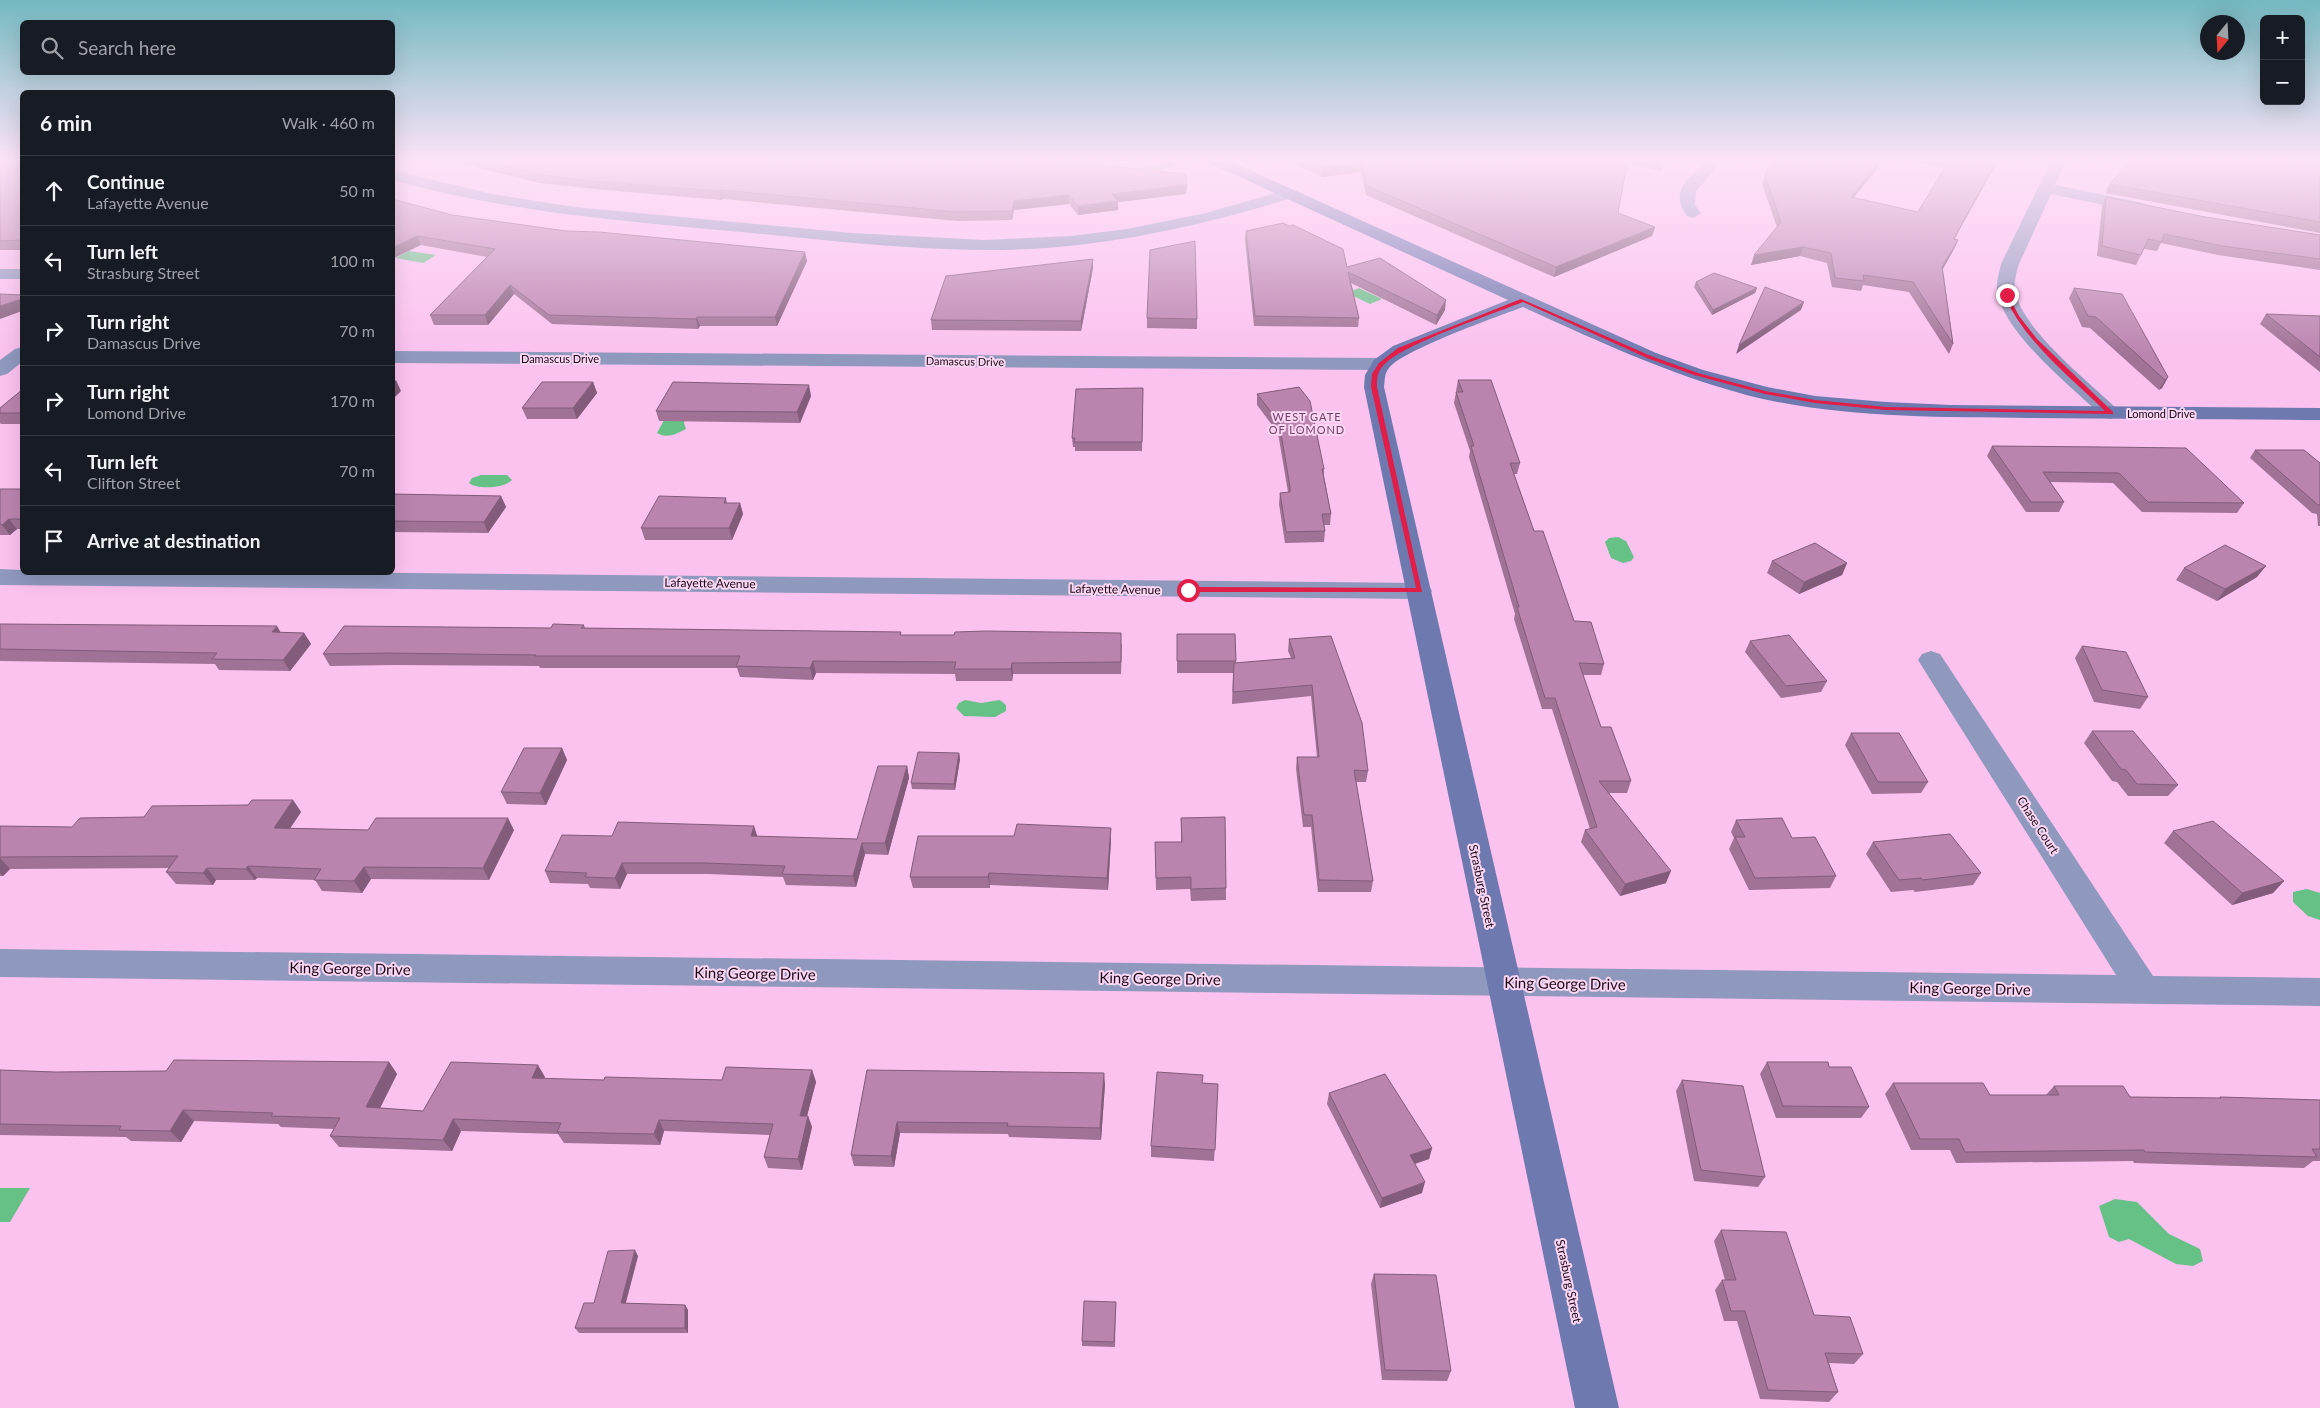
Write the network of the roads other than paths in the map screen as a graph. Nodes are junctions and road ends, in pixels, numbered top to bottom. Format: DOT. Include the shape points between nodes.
graph roads {
  1 [pos="721,225"];
  2 [pos="1181,225"];
  3 [pos="1357,225"];
  4 [pos="2029,225"];
  5 [pos="0,274"];
  6 [pos="20,274"];
  7 [pos="1523,300"];
  8 [pos="20,355"];
  9 [pos="395,357"];
  10 [pos="1381,364"];
  11 [pos="0,370"];
  12 [pos="2110,413"];
  13 [pos="2320,414"];
  14 [pos="0,577"];
  15 [pos="1420,591"];
  16 [pos="1931,660"];
  17 [pos="0,963"];
  18 [pos="1503,982"];
  19 [pos="2144,990"];
  20 [pos="2320,992"];
  21 [pos="1597,1408"];
  1 -- 2 [label="street" via="940,242 1068,242"];
  3 -- 7 [label="main road, Lomond Drive"];
  4 -- 12 [label="street" via="2010,264 2006,278 2007,295 2017,316 2035,340"];
  5 -- 6 [label="street"];
  7 -- 10 [label="main road" via="1400,350"];
  7 -- 12 [label="main road, Lomond Drive" via="1649,357 1696,374 1815,402 1886,408"];
  8 -- 11 [label="street"];
  9 -- 10 [label="street, Damascus Drive"];
  10 -- 15 [label="main road, Strasburg Street" via="1375,374 1374,387"];
  12 -- 13 [label="main road, Lomond Drive"];
  14 -- 15 [label="street, Lafayette Avenue"];
  15 -- 18 [label="main road, Strasburg Street"];
  16 -- 19 [label="street, Chase Court"];
  17 -- 18 [label="street, King George Drive"];
  18 -- 19 [label="street, King George Drive"];
  18 -- 21 [label="main road, Strasburg Street"];
  19 -- 20 [label="street, King George Drive"];
}
